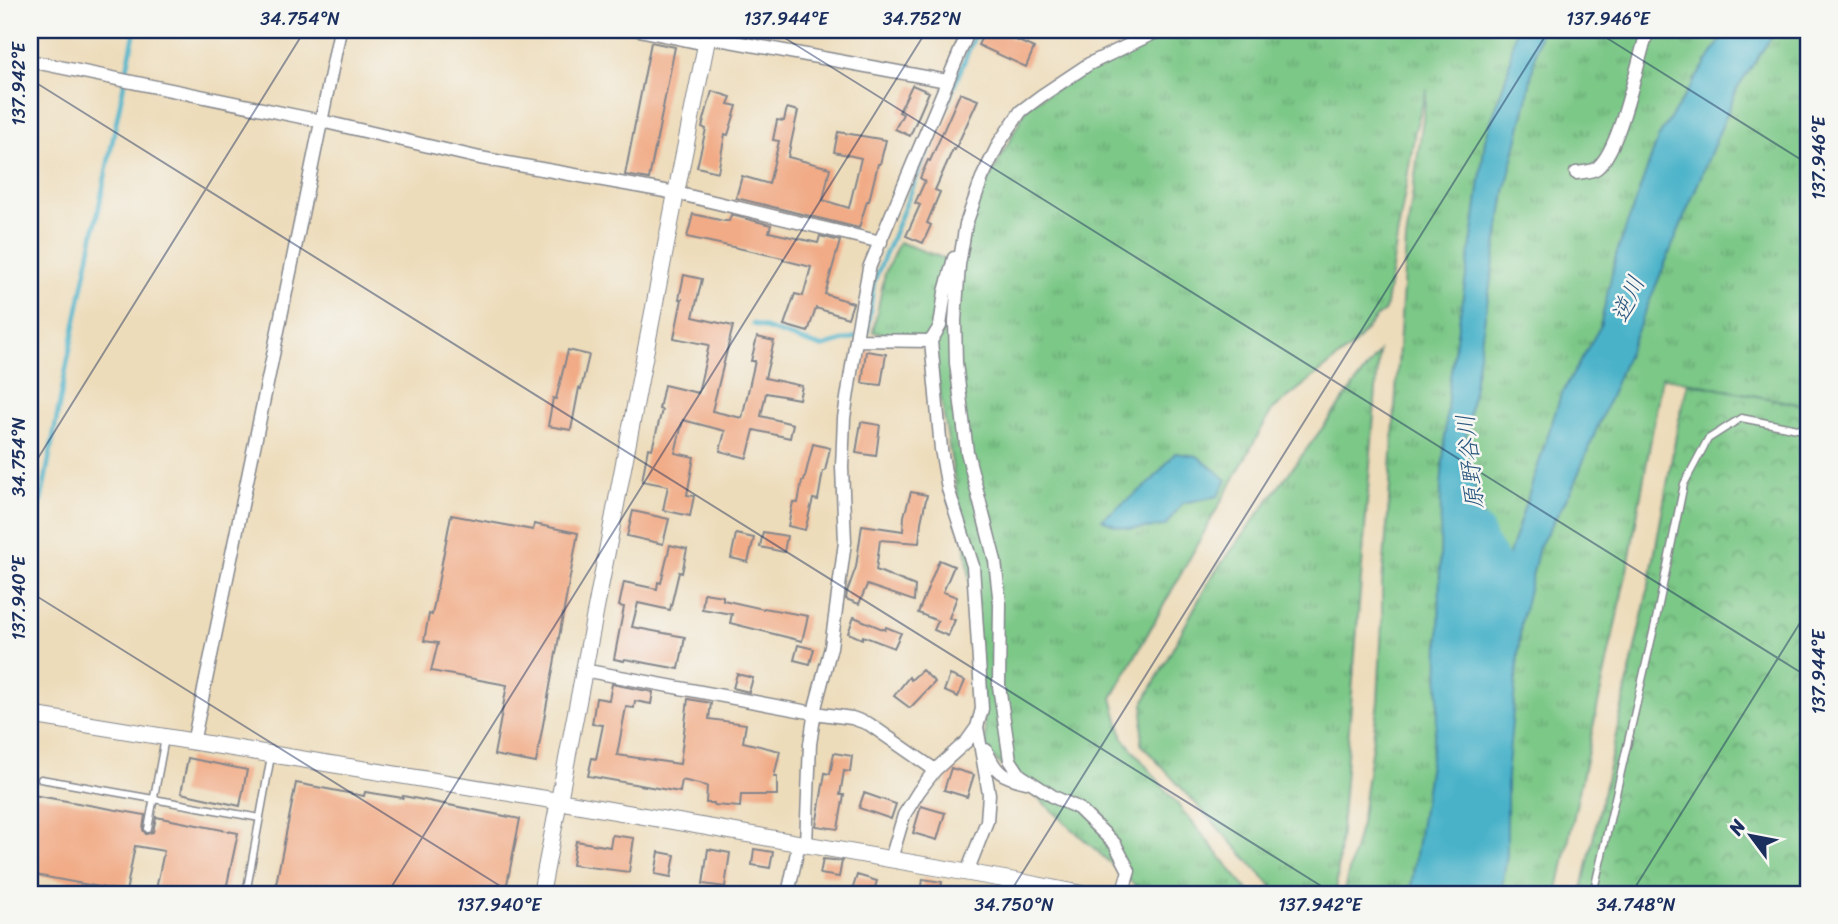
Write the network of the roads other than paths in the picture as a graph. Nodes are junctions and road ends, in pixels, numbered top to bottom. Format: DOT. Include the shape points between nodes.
graph roads {
  1 [pos="340,30"];
  2 [pos="639,30"];
  3 [pos="969,30"];
  4 [pos="1160,30"];
  5 [pos="1648,30"];
  6 [pos="708,37"];
  7 [pos="30,61"];
  8 [pos="947,81"];
  9 [pos="321,121"];
  10 [pos="1576,173"];
  11 [pos="676,193"];
  12 [pos="966,224"];
  13 [pos="881,242"];
  14 [pos="856,340"];
  15 [pos="931,341"];
  16 [pos="1808,431"];
  17 [pos="583,670"];
  18 [pos="814,713"];
  19 [pos="30,716"];
  20 [pos="977,727"];
  21 [pos="165,738"];
  22 [pos="193,743"];
  23 [pos="271,756"];
  24 [pos="935,770"];
  25 [pos="41,779"];
  26 [pos="1035,785"];
  27 [pos="154,799"];
  28 [pos="558,801"];
  29 [pos="260,818"];
  30 [pos="148,829"];
  31 [pos="803,843"];
  32 [pos="891,859"];
  33 [pos="967,872"];
  34 [pos="1020,888"];
  35 [pos="246,894"];
  36 [pos="541,894"];
  37 [pos="788,894"];
  38 [pos="1082,894"];
  39 [pos="1122,894"];
  40 [pos="1593,894"];
  1 -- 9 [label="street"];
  2 -- 6 [label="street"];
  3 -- 8 [label="street"];
  4 -- 12 [label="street" via="1089,64 1021,111 999,143"];
  5 -- 10 [label="street" via="1604,161 1595,170"];
  6 -- 8 [label="street"];
  6 -- 11 [label="street"];
  7 -- 9 [label="street"];
  8 -- 13 [label="street"];
  9 -- 11 [label="street" via="480,158"];
  9 -- 22 [label="street"];
  11 -- 13 [label="street"];
  11 -- 17 [label="street"];
  12 -- 15 [label="street" via="951,265 940,326"];
  12 -- 26 [label="street" via="959,265 956,363 967,452 995,561 1000,604 999,686 1010,760 1020,775"];
  13 -- 14 [label="street" via="869,268"];
  14 -- 15 [label="street"];
  14 -- 18 [label="street" via="844,418 845,542 831,646"];
  15 -- 20 [label="street" via="948,489 973,566 982,709"];
  16 -- 40 [label="lane" via="1741,418 1708,439 1684,484"];
  17 -- 18 [label="street"];
  17 -- 28 [label="street"];
  18 -- 24 [label="street" via="869,724"];
  18 -- 31 [label="street"];
  19 -- 21 [label="street"];
  20 -- 24 [label="street"];
  20 -- 26 [label="street" via="994,767 1007,778"];
  20 -- 33 [label="street" via="989,793 987,821"];
  21 -- 22 [label="street"];
  21 -- 27 [label="lane"];
  22 -- 23 [label="street"];
  23 -- 28 [label="street"];
  23 -- 29 [label="lane"];
  24 -- 32 [label="street" via="904,816"];
  25 -- 27 [label="lane"];
  26 -- 39 [label="street" via="1078,808 1115,844 1129,871"];
  27 -- 29 [label="lane"];
  27 -- 30 [label="lane"];
  28 -- 31 [label="street"];
  28 -- 36 [label="street"];
  29 -- 35 [label="lane"];
  31 -- 32 [label="street"];
  31 -- 37 [label="street"];
  32 -- 33 [label="street"];
  33 -- 34 [label="street"];
  34 -- 38 [label="street"];
}
